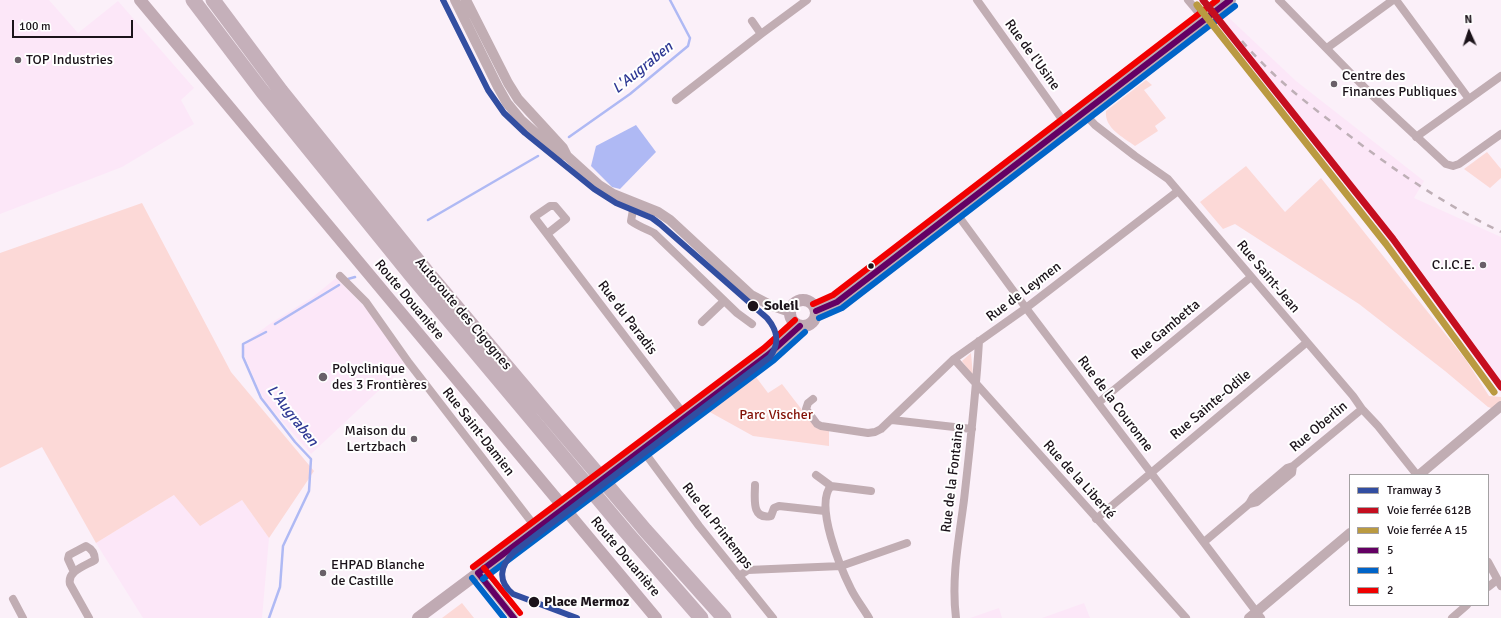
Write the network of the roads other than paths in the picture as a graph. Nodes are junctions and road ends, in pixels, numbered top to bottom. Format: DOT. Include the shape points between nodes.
graph roads {
  1 [pos="140,0"];
  2 [pos="193,0"];
  3 [pos="213,0"];
  4 [pos="455,0"];
  5 [pos="466,0"];
  6 [pos="807,0"];
  7 [pos="977,0"];
  8 [pos="1188,0"];
  9 [pos="1230,0"];
  10 [pos="1279,0"];
  11 [pos="1393,0"];
  12 [pos="1396,0"];
  13 [pos="1204,19"];
  14 [pos="752,22"];
  15 [pos="761,34"];
  16 [pos="1328,48"];
  17 [pos="1501,76"];
  18 [pos="1469,99"];
  19 [pos="676,100"];
  20 [pos="1083,112"];
  21 [pos="1066,125"];
  22 [pos="1501,134"];
  23 [pos="1416,137"];
  24 [pos="567,156"];
  25 [pos="1178,191"];
  26 [pos="637,205"];
  27 [pos="954,210"];
  28 [pos="547,234"];
  29 [pos="340,276"];
  30 [pos="1251,277"];
  31 [pos="724,301"];
  32 [pos="1026,308"];
  33 [pos="816,311"];
  34 [pos="790,312"];
  35 [pos="702,322"];
  36 [pos="752,324"];
  37 [pos="800,326"];
  38 [pos="979,342"];
  39 [pos="1306,343"];
  40 [pos="954,360"];
  41 [pos="976,386"];
  42 [pos="813,399"];
  43 [pos="1098,403"];
  44 [pos="1362,409"];
  45 [pos="1499,410"];
  46 [pos="686,417"];
  47 [pos="892,420"];
  48 [pos="972,429"];
  49 [pos="642,449"];
  50 [pos="1150,473"];
  51 [pos="1417,474"];
  52 [pos="1419,474"];
  53 [pos="816,475"];
  54 [pos="755,485"];
  55 [pos="831,486"];
  56 [pos="871,491"];
  57 [pos="825,511"];
  58 [pos="1096,519"];
  59 [pos="537,529"];
  60 [pos="1349,534"];
  61 [pos="1204,542"];
  62 [pos="907,543"];
  63 [pos="1489,564"];
  64 [pos="841,566"];
  65 [pos="74,572"];
  66 [pos="478,573"];
  67 [pos="739,576"];
  68 [pos="1499,583"];
  69 [pos="1489,587"];
  70 [pos="13,599"];
  71 [pos="1466,606"];
  72 [pos="1255,616"];
  73 [pos="23,618"];
  74 [pos="89,618"];
  75 [pos="418,618"];
  76 [pos="514,618"];
  77 [pos="656,618"];
  78 [pos="701,618"];
  79 [pos="724,618"];
  80 [pos="773,618"];
  81 [pos="869,618"];
  82 [pos="956,618"];
  83 [pos="1186,618"];
  84 [pos="1452,618"];
  1 -- 77 [label="main road, Route Douanière"];
  2 -- 78 [label="highway, Autoroute des Cigognes" via="262,91 411,275"];
  3 -- 79 [label="highway, Autoroute des Cigognes" via="281,91 426,270 644,530"];
  4 -- 24 [label="street" via="507,102 522,120 557,152"];
  5 -- 24 [label="street" via="518,99 563,148"];
  6 -- 15 [label="street"];
  7 -- 21 [label="street, Rue de l'Usine"];
  8 -- 13 [label="street"];
  9 -- 13 [label="main road"];
  10 -- 16 [label="street"];
  11 -- 16 [label="street"];
  12 -- 18 [label="street"];
  13 -- 20 [label="main road"];
  14 -- 15 [label="street"];
  15 -- 19 [label="street"];
  16 -- 23 [label="street"];
  17 -- 18 [label="street"];
  18 -- 23 [label="street"];
  20 -- 21 [label="main road"];
  20 -- 25 [label="street, Rue Saint-Jean" via="1095,125 1168,179"];
  21 -- 27 [label="main road"];
  22 -- 23 [label="street" via="1453,166 1446,164"];
  24 -- 26 [label="street" via="599,185"];
  25 -- 30 [label="street, Rue Saint-Jean"];
  25 -- 32 [label="street, Rue de Leymen"];
  26 -- 31 [label="street" via="631,221 654,234"];
  26 -- 34 [label="street" via="658,212 670,220 751,295"];
  27 -- 32 [label="street, Rue de la Couronne"];
  27 -- 33 [label="main road" via="837,302"];
  28 -- 46 [label="street, Rue du Paradis"];
  29 -- 59 [label="street, Rue Saint-Damien" via="366,302 409,364"];
  30 -- 39 [label="street, Rue Saint-Jean"];
  30 -- 43 [label="street, Rue Gambetta"];
  31 -- 35 [label="street"];
  31 -- 36 [label="street"];
  32 -- 38 [label="street, Rue de Leymen"];
  32 -- 43 [label="street, Rue de la Couronne"];
  33 -- 34 [label="main road" via="809,302 802,300 795,303"];
  33 -- 37 [label="main road" via="812,322"];
  34 -- 37 [label="main road" via="794,322"];
  37 -- 46 [label="main road" via="769,354"];
  38 -- 40 [label="street, Rue de Leymen"];
  38 -- 41 [label="street, Rue de la Fontaine"];
  39 -- 44 [label="street, Rue Saint-Jean"];
  39 -- 50 [label="street, Rue Sainte-Odile"];
  40 -- 41 [label="street, Rue de la Liberté"];
  40 -- 47 [label="street, Rue de Leymen"];
  41 -- 48 [label="street, Rue de la Fontaine"];
  41 -- 58 [label="street, Rue de la Liberté"];
  42 -- 47 [label="street, Rue de Leymen" via="806,409 821,426 875,432"];
  43 -- 50 [label="street, Rue de la Couronne"];
  44 -- 51 [label="street, Rue Saint-Jean"];
  44 -- 61 [label="street, Rue Oberlin" via="1293,466 1292,473 1257,502 1249,504"];
  45 -- 52 [label="street"];
  46 -- 49 [label="main road"];
  47 -- 48 [label="street"];
  48 -- 82 [label="street, Rue de la Fontaine" via="955,572"];
  49 -- 59 [label="main road, bridge"];
  49 -- 67 [label="street, Rue du Printemps"];
  50 -- 58 [label="street, Rue Sainte-Odile"];
  50 -- 61 [label="street, Rue de la Couronne"];
  53 -- 55 [label="street"];
  54 -- 57 [label="street" via="756,511 760,516 771,516 774,508 779,506"];
  55 -- 56 [label="street"];
  55 -- 57 [label="street"];
  57 -- 64 [label="street"];
  58 -- 83 [label="street, Rue de la Liberté"];
  59 -- 66 [label="main road"];
  60 -- 72 [label="street"];
  61 -- 72 [label="street, Rue de la Couronne"];
  62 -- 64 [label="street"];
  63 -- 68 [label="street"];
  64 -- 67 [label="street" via="748,570"];
  64 -- 81 [label="street" via="851,589"];
  65 -- 74 [label="street" via="70,576 70,584"];
  66 -- 75 [label="main road"];
  66 -- 76 [label="street"];
  67 -- 80 [label="street, Rue du Printemps"];
  68 -- 69 [label="street"];
  70 -- 73 [label="street"];
  71 -- 84 [label="street"];
}
